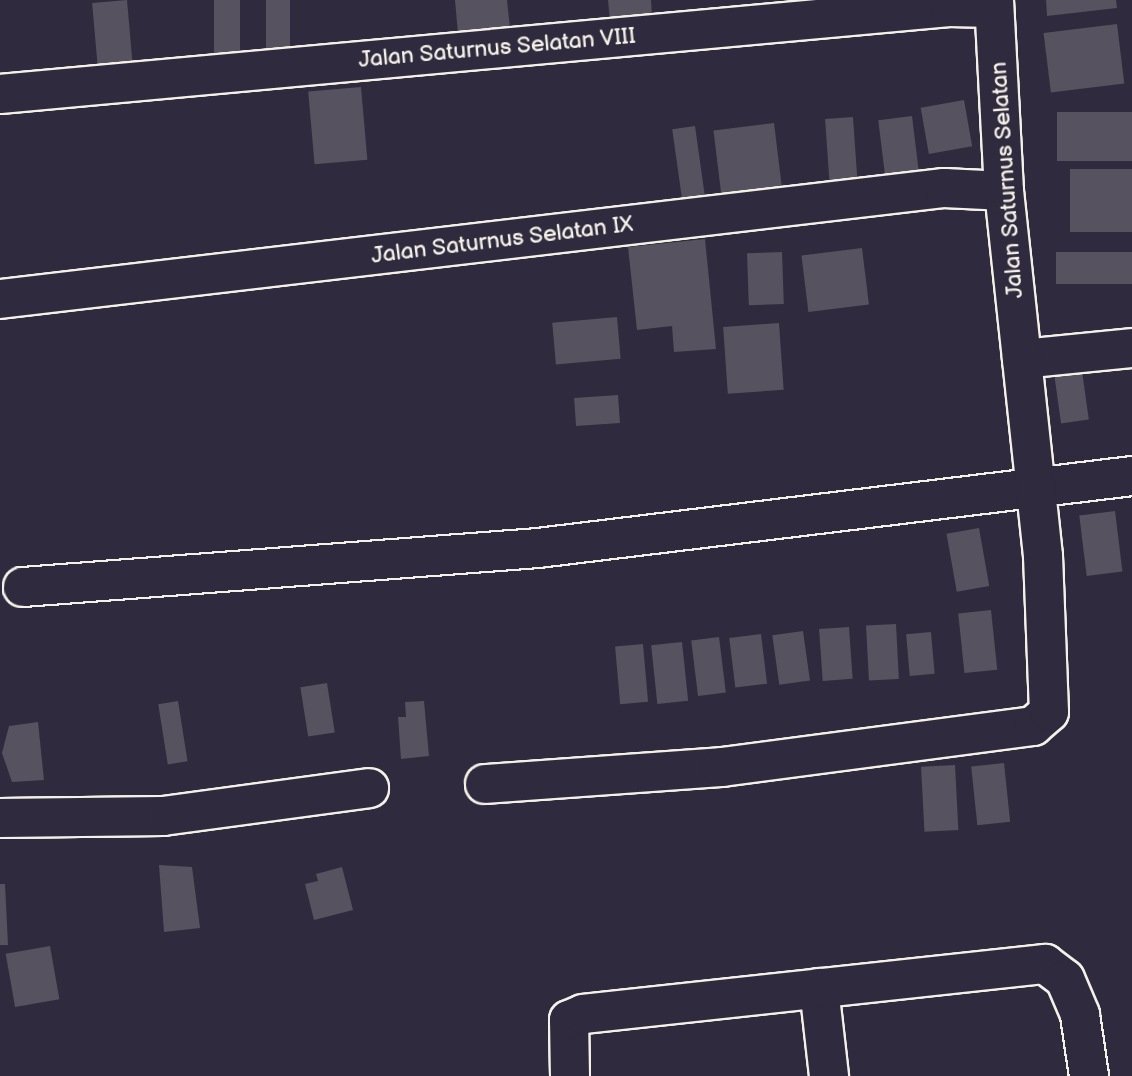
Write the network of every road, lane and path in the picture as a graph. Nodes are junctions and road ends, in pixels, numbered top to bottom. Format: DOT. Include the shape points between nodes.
graph roads {
  1 [pos="994,4"];
  2 [pos="0,94"];
  3 [pos="1004,191"];
  4 [pos="0,299"];
  5 [pos="1132,348"];
  6 [pos="1022,359"];
  7 [pos="1132,476"];
  8 [pos="1035,483"];
  9 [pos="23,587"];
  10 [pos="485,784"];
  11 [pos="369,788"];
  12 [pos="0,818"];
  13 [pos="819,988"];
  14 [pos="570,1076"];
  15 [pos="829,1076"];
  16 [pos="1089,1076"];
  1 -- 2 [label="street, Jalan Saturnus Selatan VIII"];
  1 -- 3 [label="street, Jalan Saturnus Selatan"];
  3 -- 4 [label="street, Jalan Saturnus Selatan IX" via="944,188"];
  3 -- 6 [label="street, Jalan Saturnus Selatan"];
  5 -- 6 [label="street"];
  6 -- 8 [label="street, Jalan Saturnus Selatan"];
  7 -- 8 [label="street"];
  8 -- 9 [label="street" via="538,548"];
  8 -- 10 [label="street, Jalan Saturnus Selatan" via="1049,712 1042,722 722,766"];
  11 -- 12 [label="street" via="163,816"];
  13 -- 14 [label="street" via="583,1014 569,1020"];
  13 -- 15 [label="street"];
  13 -- 16 [label="street" via="1045,964 1065,979 1080,1015"];
}
